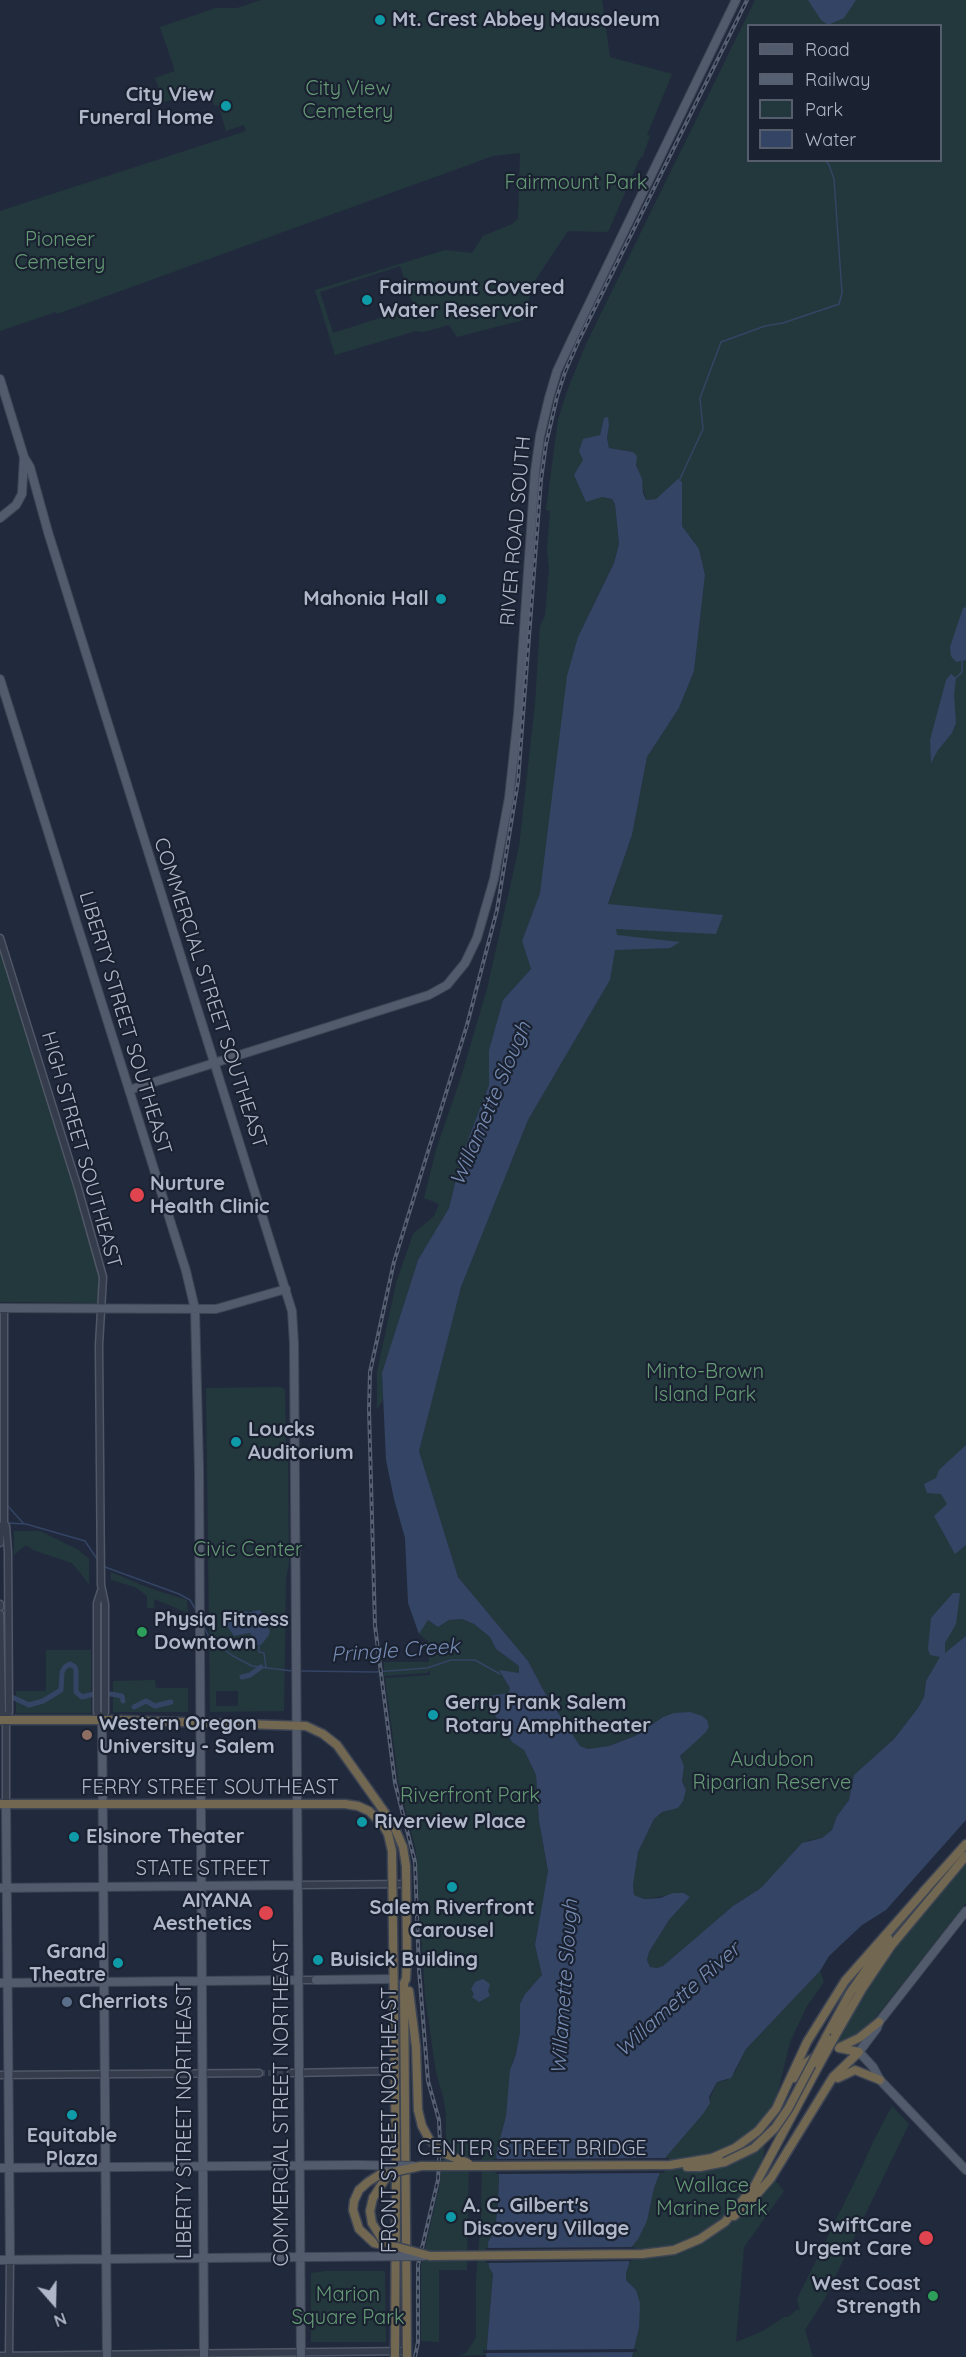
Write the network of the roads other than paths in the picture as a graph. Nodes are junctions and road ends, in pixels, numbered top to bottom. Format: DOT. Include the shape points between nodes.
graph roads {
  1 [pos="736,0"];
  2 [pos="0,382"];
  3 [pos="24,458"];
  4 [pos="0,518"];
  5 [pos="0,679"];
  6 [pos="0,938"];
  7 [pos="215,1063"];
  8 [pos="129,1090"];
  9 [pos="286,1289"];
  10 [pos="2,1308"];
  11 [pos="101,1308"];
  12 [pos="195,1309"];
  13 [pos="4,1533"];
  14 [pos="0,1543"];
  15 [pos="0,1614"];
  16 [pos="3,1720"];
  17 [pos="102,1720"];
  18 [pos="199,1724"];
  19 [pos="301,1726"];
  20 [pos="297,1803"];
  21 [pos="200,1804"];
  22 [pos="3,1805"];
  23 [pos="103,1805"];
  24 [pos="966,1844"];
  25 [pos="966,1856"];
  26 [pos="393,1884"];
  27 [pos="406,1884"];
  28 [pos="297,1885"];
  29 [pos="200,1886"];
  30 [pos="103,1887"];
  31 [pos="3,1888"];
  32 [pos="926,1890"];
  33 [pos="966,1911"];
  34 [pos="104,1972"];
  35 [pos="393,1979"];
  36 [pos="406,1979"];
  37 [pos="298,1980"];
  38 [pos="316,1980"];
  39 [pos="201,1981"];
  40 [pos="104,1982"];
  41 [pos="123,1982"];
  42 [pos="4,1983"];
  43 [pos="879,2022"];
  44 [pos="830,2036"];
  45 [pos="839,2048"];
  46 [pos="859,2052"];
  47 [pos="295,2072"];
  48 [pos="394,2072"];
  49 [pos="201,2073"];
  50 [pos="259,2073"];
  51 [pos="105,2074"];
  52 [pos="4,2075"];
  53 [pos="880,2080"];
  54 [pos="827,2089"];
  55 [pos="782,2099"];
  56 [pos="299,2162"];
  57 [pos="395,2163"];
  58 [pos="670,2165"];
  59 [pos="202,2166"];
  60 [pos="421,2166"];
  61 [pos="483,2166"];
  62 [pos="105,2167"];
  63 [pos="4,2168"];
  64 [pos="966,2170"];
  65 [pos="725,2222"];
  66 [pos="396,2248"];
  67 [pos="430,2256"];
  68 [pos="300,2257"];
  69 [pos="106,2258"];
  70 [pos="203,2258"];
  71 [pos="0,2259"];
  72 [pos="10,2259"];
  73 [pos="395,2354"];
  74 [pos="407,2354"];
  75 [pos="204,2355"];
  76 [pos="301,2355"];
  77 [pos="0,2356"];
  78 [pos="9,2356"];
  79 [pos="107,2356"];
  1 -- 7 [label="main road, RIVER ROAD SOUTH" via="552,385 535,472 518,715 506,816 494,879 477,938 462,969 447,985 423,997"];
  2 -- 3 [label="main road, COMMERCIAL STREET SOUTHEAST"];
  3 -- 4 [label="main road" via="22,494 16,506"];
  3 -- 7 [label="main road, COMMERCIAL STREET SOUTHEAST" via="30,466"];
  5 -- 8 [label="main road, LIBERTY STREET SOUTHEAST"];
  6 -- 11 [label="street, HIGH STREET SOUTHEAST" via="101,1263"];
  7 -- 8 [label="main road"];
  7 -- 9 [label="main road, COMMERCIAL STREET SOUTHEAST"];
  8 -- 12 [label="main road, LIBERTY STREET SOUTHEAST"];
  9 -- 12 [label="main road" via="222,1308"];
  9 -- 19 [label="main road, COMMERCIAL STREET SOUTHEAST" via="294,1331 294,1646 296,1713"];
  10 -- 11 [label="main road"];
  10 -- 13 [label="street"];
  11 -- 12 [label="main road"];
  11 -- 17 [label="street, HIGH STREET SOUTHEAST" via="97,1712"];
  12 -- 18 [label="main road, LIBERTY STREET SOUTHEAST"];
  13 -- 14 [label="street"];
  13 -- 16 [label="street" via="9,1712"];
  15 -- 16 [label="street"];
  16 -- 17 [label="highway"];
  16 -- 22 [label="street"];
  17 -- 18 [label="highway"];
  17 -- 23 [label="main road, HIGH STREET SOUTHEAST"];
  18 -- 19 [label="highway"];
  18 -- 21 [label="main road, LIBERTY STREET SOUTHEAST"];
  19 -- 20 [label="main road"];
  19 -- 27 [label="highway, FRONT STREET NORTHEAST" via="329,1737 399,1835"];
  20 -- 21 [label="highway, FERRY STREET SOUTHEAST"];
  20 -- 26 [label="highway, FERRY STREET SOUTHEAST" via="351,1804 369,1811 391,1842"];
  20 -- 28 [label="main road"];
  21 -- 23 [label="highway, FERRY STREET SOUTHEAST"];
  21 -- 29 [label="main road, LIBERTY STREET SOUTHEAST"];
  22 -- 23 [label="highway, FERRY STREET SOUTHEAST"];
  22 -- 31 [label="main road"];
  23 -- 30 [label="main road, HIGH STREET SOUTHEAST"];
  24 -- 32 [label="highway"];
  25 -- 44 [label="highway" via="891,1946"];
  26 -- 27 [label="street, STATE STREET"];
  26 -- 28 [label="street, STATE STREET"];
  26 -- 35 [label="highway, FRONT STREET NORTHEAST"];
  27 -- 36 [label="highway, FRONT STREET NORTHEAST"];
  28 -- 29 [label="main road, STATE STREET"];
  28 -- 37 [label="main road, COMMERCIAL STREET NORTHEAST"];
  29 -- 30 [label="main road, STATE STREET"];
  29 -- 39 [label="main road, LIBERTY STREET NORTHEAST"];
  30 -- 31 [label="main road, STATE STREET"];
  30 -- 34 [label="main road, HIGH STREET SOUTHEAST"];
  31 -- 42 [label="main road"];
  32 -- 44 [label="highway" via="863,1972"];
  32 -- 55 [label="highway, CENTER STREET BRIDGE" via="834,1996 807,2042"];
  33 -- 43 [label="main road"];
  34 -- 40 [label="main road, HIGH STREET SOUTHEAST"];
  34 -- 41 [label="main road"];
  35 -- 38 [label="main road"];
  35 -- 48 [label="highway, FRONT STREET NORTHEAST"];
  36 -- 61 [label="highway, bridge" via="422,2126 443,2153"];
  36 -- 74 [label="highway, FRONT STREET NORTHEAST"];
  37 -- 38 [label="street"];
  37 -- 39 [label="main road"];
  37 -- 47 [label="main road, COMMERCIAL STREET NORTHEAST"];
  39 -- 41 [label="main road"];
  39 -- 49 [label="main road, LIBERTY STREET NORTHEAST"];
  40 -- 41 [label="main road"];
  40 -- 42 [label="main road"];
  40 -- 51 [label="main road, HIGH STREET SOUTHEAST"];
  42 -- 52 [label="main road"];
  43 -- 45 [label="highway"];
  43 -- 46 [label="main road"];
  44 -- 58 [label="highway, CENTER STREET BRIDGE, bridge" via="788,2109 762,2142 714,2166"];
  44 -- 65 [label="highway, bridge" via="762,2175"];
  45 -- 46 [label="highway"];
  45 -- 55 [label="highway" via="804,2064"];
  46 -- 53 [label="main road"];
  46 -- 54 [label="highway" via="833,2077"];
  47 -- 48 [label="street"];
  47 -- 56 [label="main road, COMMERCIAL STREET NORTHEAST"];
  48 -- 57 [label="highway, FRONT STREET NORTHEAST"];
  49 -- 50 [label="street"];
  49 -- 51 [label="street"];
  49 -- 59 [label="main road, LIBERTY STREET NORTHEAST"];
  51 -- 52 [label="street"];
  51 -- 62 [label="main road, HIGH STREET SOUTHEAST"];
  52 -- 63 [label="main road"];
  53 -- 54 [label="highway" via="855,2070 843,2074"];
  53 -- 64 [label="main road"];
  54 -- 65 [label="highway" via="761,2191"];
  55 -- 58 [label="highway, CENTER STREET BRIDGE" via="750,2137 728,2152"];
  56 -- 59 [label="main road, CENTER STREET BRIDGE"];
  56 -- 60 [label="main road, CENTER STREET BRIDGE, bridge"];
  56 -- 68 [label="main road, COMMERCIAL STREET NORTHEAST"];
  57 -- 66 [label="highway, FRONT STREET NORTHEAST"];
  57 -- 67 [label="highway, bridge" via="373,2198 372,2223 390,2245"];
  58 -- 61 [label="highway, CENTER STREET BRIDGE"];
  59 -- 62 [label="main road, CENTER STREET BRIDGE"];
  59 -- 70 [label="main road, LIBERTY STREET NORTHEAST"];
  60 -- 61 [label="highway, CENTER STREET BRIDGE, bridge"];
  60 -- 66 [label="highway, bridge" via="379,2175 359,2190 353,2210 359,2229 374,2243"];
  62 -- 63 [label="main road, CENTER STREET BRIDGE"];
  62 -- 69 [label="main road, HIGH STREET SOUTHEAST"];
  63 -- 72 [label="main road"];
  65 -- 67 [label="highway" via="691,2244 656,2253"];
  66 -- 73 [label="highway, FRONT STREET NORTHEAST"];
  67 -- 68 [label="main road, bridge"];
  68 -- 70 [label="main road"];
  68 -- 76 [label="main road, COMMERCIAL STREET NORTHEAST"];
  69 -- 70 [label="main road"];
  69 -- 72 [label="main road"];
  69 -- 79 [label="main road, HIGH STREET SOUTHEAST"];
  70 -- 75 [label="main road, LIBERTY STREET NORTHEAST"];
  71 -- 72 [label="main road"];
  72 -- 78 [label="street"];
  73 -- 74 [label="street"];
  73 -- 76 [label="street"];
  75 -- 76 [label="street"];
  75 -- 79 [label="street"];
  77 -- 78 [label="street"];
  78 -- 79 [label="street"];
}
